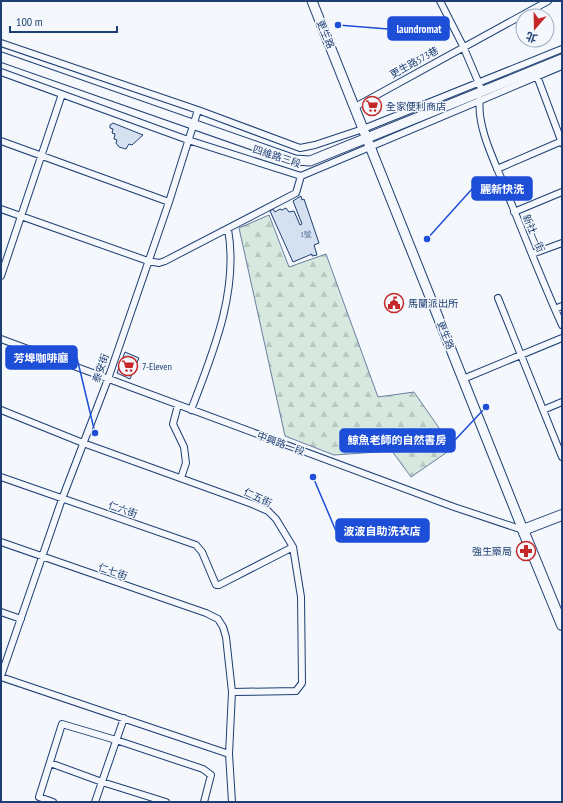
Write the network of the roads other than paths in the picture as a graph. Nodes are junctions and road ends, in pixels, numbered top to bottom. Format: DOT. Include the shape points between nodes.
graph roads {
  1 [pos="312,1"];
  2 [pos="440,1"];
  3 [pos="548,1"];
  4 [pos="1,43"];
  5 [pos="463,46"];
  6 [pos="562,49"];
  7 [pos="1,57"];
  8 [pos="562,59"];
  9 [pos="562,66"];
  10 [pos="1,72"];
  11 [pos="537,76"];
  12 [pos="480,83"];
  13 [pos="62,94"];
  14 [pos="480,97"];
  15 [pos="355,107"];
  16 [pos="198,110"];
  17 [pos="193,125"];
  18 [pos="365,133"];
  19 [pos="188,140"];
  20 [pos="1,141"];
  21 [pos="562,142"];
  22 [pos="370,147"];
  23 [pos="42,156"];
  24 [pos="497,169"];
  25 [pos="301,176"];
  26 [pos="562,192"];
  27 [pos="169,202"];
  28 [pos="1,209"];
  29 [pos="514,212"];
  30 [pos="22,216"];
  31 [pos="228,229"];
  32 [pos="562,243"];
  33 [pos="532,254"];
  34 [pos="148,261"];
  35 [pos="2,275"];
  36 [pos="498,298"];
  37 [pos="562,306"];
  38 [pos="555,309"];
  39 [pos="562,325"];
  40 [pos="562,338"];
  41 [pos="1,339"];
  42 [pos="521,355"];
  43 [pos="108,379"];
  44 [pos="463,379"];
  45 [pos="562,402"];
  46 [pos="178,405"];
  47 [pos="1,410"];
  48 [pos="191,410"];
  49 [pos="543,410"];
  50 [pos="83,443"];
  51 [pos="562,455"];
  52 [pos="1,477"];
  53 [pos="181,478"];
  54 [pos="62,499"];
  55 [pos="562,515"];
  56 [pos="523,530"];
  57 [pos="1,542"];
  58 [pos="293,547"];
  59 [pos="43,557"];
  60 [pos="1,612"];
  61 [pos="21,619"];
  62 [pos="562,625"];
  63 [pos="1,676"];
  64 [pos="232,692"];
  65 [pos="124,718"];
  66 [pos="116,740"];
  67 [pos="229,754"];
  68 [pos="50,763"];
  69 [pos="102,782"];
  70 [pos="53,802"];
  71 [pos="95,802"];
  72 [pos="166,802"];
  73 [pos="204,802"];
  74 [pos="232,802"];
  1 -- 15 [label="street, 更生路"];
  2 -- 5 [label="street, 新社一街"];
  3 -- 5 [label="street, 更生路573巷"];
  4 -- 16 [label="street, 四維路三段"];
  5 -- 12 [label="street, 新社一街"];
  5 -- 15 [label="street, 更生路573巷"];
  6 -- 12 [label="street, 四維路三段"];
  7 -- 17 [label="street, 四維路三段"];
  8 -- 14 [label="street, 四維路三段"];
  9 -- 11 [label="street, 四維路三段"];
  10 -- 13 [label="street, 四維路三段"];
  11 -- 14 [label="street, 四維路三段"];
  11 -- 21 [label="street"];
  12 -- 14 [label="street, 新社一街"];
  12 -- 18 [label="street, 四維路三段"];
  13 -- 19 [label="street, 四維路三段"];
  13 -- 23 [label="street"];
  14 -- 18 [label="street, 四維路三段"];
  14 -- 22 [label="street, 四維路三段"];
  14 -- 24 [label="street, 新社一街" via="481,122"];
  15 -- 18 [label="street, 更生路"];
  16 -- 17 [label="street, 泰安街"];
  16 -- 18 [label="street, 四維路三段" via="300,148"];
  17 -- 18 [label="street, 四維路三段" via="295,160 310,161"];
  17 -- 19 [label="street, 泰安街"];
  18 -- 22 [label="street, 更生路"];
  19 -- 25 [label="street, 四維路三段"];
  19 -- 27 [label="street, 泰安街"];
  20 -- 23 [label="street"];
  21 -- 24 [label="street"];
  22 -- 25 [label="street, 四維路三段"];
  22 -- 44 [label="street, 更生路"];
  23 -- 27 [label="street"];
  23 -- 30 [label="street"];
  24 -- 29 [label="street, 新社一街"];
  25 -- 31 [label="street" via="296,193"];
  26 -- 29 [label="street"];
  27 -- 34 [label="street, 泰安街"];
  28 -- 30 [label="street"];
  29 -- 33 [label="street, 新社一街"];
  30 -- 34 [label="street"];
  30 -- 35 [label="street"];
  31 -- 34 [label="street" via="165,262"];
  31 -- 48 [label="street" via="231,250 230,274 223,315 212,355"];
  32 -- 33 [label="street"];
  33 -- 38 [label="street, 新社一街"];
  34 -- 43 [label="street, 泰安街"];
  36 -- 42 [label="street"];
  37 -- 38 [label="street"];
  38 -- 39 [label="street, 新社一街"];
  40 -- 42 [label="street"];
  41 -- 43 [label="street, 中興路一段"];
  42 -- 44 [label="street"];
  42 -- 49 [label="street"];
  43 -- 46 [label="street, 中興路一段"];
  43 -- 50 [label="street, 泰安街"];
  44 -- 56 [label="street, 更生路"];
  45 -- 49 [label="street"];
  46 -- 48 [label="street, 中興路一段"];
  46 -- 53 [label="street" via="173,424 184,448 186,463"];
  47 -- 50 [label="street, 仁五街"];
  48 -- 56 [label="street, 中興路一段"];
  49 -- 51 [label="street"];
  50 -- 53 [label="street, 仁五街"];
  50 -- 54 [label="street, 泰安街"];
  52 -- 54 [label="street, 仁六街"];
  53 -- 58 [label="street, 仁五街" via="268,511 276,519"];
  54 -- 58 [label="street, 仁六街" via="196,545 202,552 216,585"];
  54 -- 59 [label="street, 泰安街"];
  55 -- 56 [label="main road"];
  56 -- 62 [label="main road, 更生路"];
  57 -- 59 [label="street, 仁七街"];
  58 -- 64 [label="street, 仁五街" via="301,597 302,683 296,690"];
  59 -- 61 [label="street, 泰安街"];
  59 -- 64 [label="street, 仁七街" via="218,619 226,637"];
  60 -- 61 [label="street"];
  61 -- 63 [label="street, 泰安街"];
  63 -- 65 [label="street"];
  64 -- 67 [label="street"];
  65 -- 66 [label="street"];
  65 -- 67 [label="street"];
  66 -- 68 [label="street" via="62,724"];
  66 -- 69 [label="street"];
  66 -- 73 [label="street" via="207,772 211,775"];
  67 -- 74 [label="street"];
  68 -- 69 [label="street"];
  68 -- 70 [label="street" via="39,797"];
  69 -- 71 [label="street"];
  69 -- 72 [label="street"];
}
